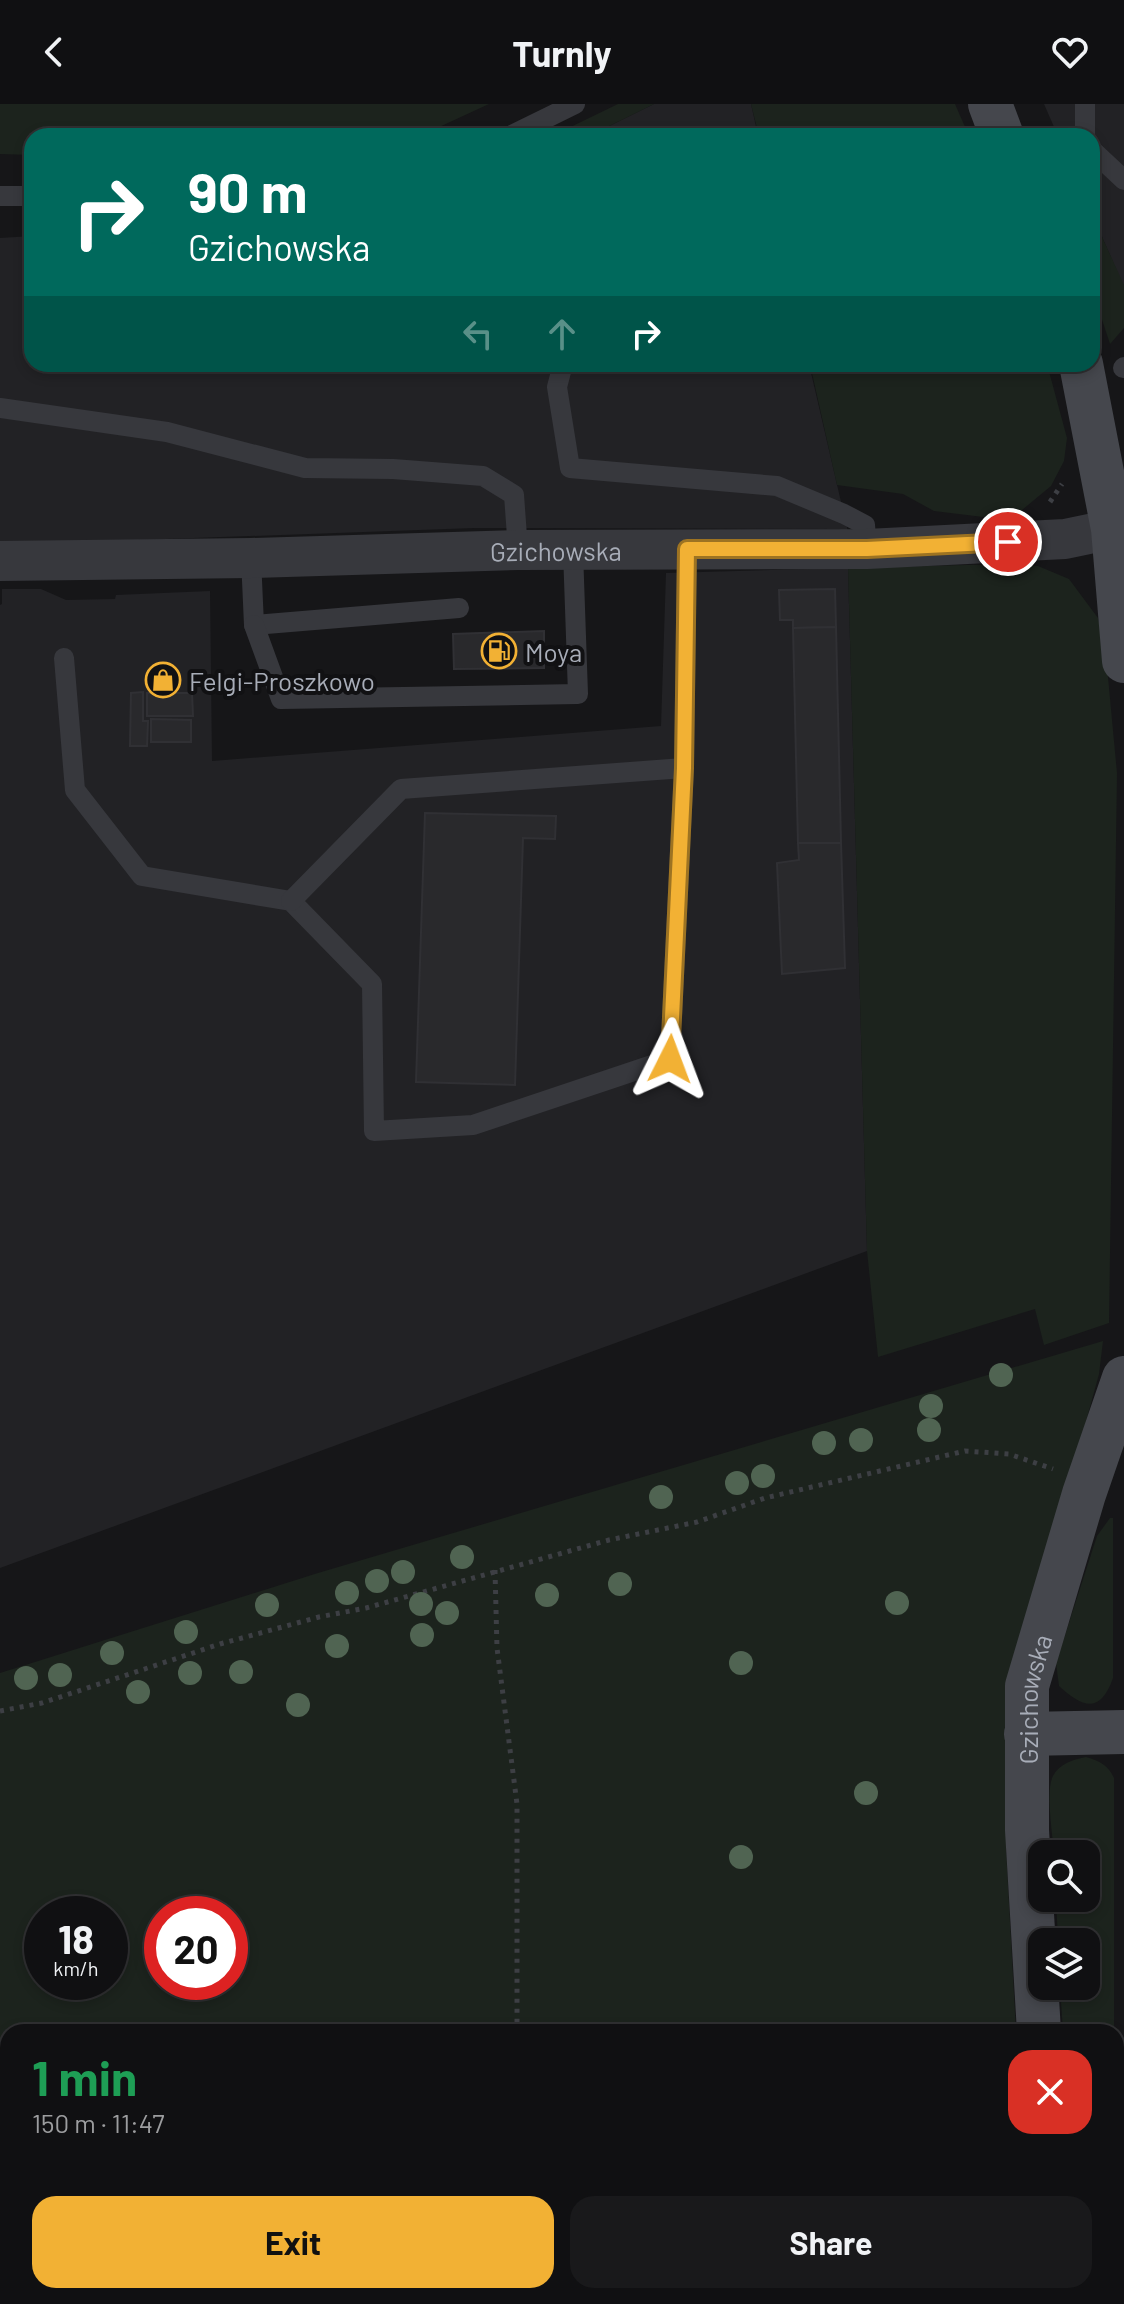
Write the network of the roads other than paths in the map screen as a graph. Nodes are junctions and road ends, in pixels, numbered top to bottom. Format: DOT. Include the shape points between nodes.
graph roads {
  1 [pos="575,104"];
  2 [pos="990,104"];
  3 [pos="1085,104"];
  4 [pos="526,128"];
  5 [pos="999,128"];
  6 [pos="1085,128"];
  7 [pos="1100,158"];
  8 [pos="1124,180"];
  9 [pos="0,196"];
  10 [pos="24,196"];
  11 [pos="561,372"];
  12 [pos="1083,372"];
  13 [pos="0,408"];
  14 [pos="1113,529"];
  15 [pos="687,549"];
  16 [pos="867,549"];
  17 [pos="518,550"];
  18 [pos="573,551"];
  19 [pos="251,558"];
  20 [pos="0,561"];
  21 [pos="459,608"];
  22 [pos="254,625"];
  23 [pos="64,658"];
  24 [pos="1124,661"];
  25 [pos="684,768"];
  26 [pos="291,901"];
  27 [pos="1124,1378"];
  28 [pos="1124,1732"];
  29 [pos="1026,1734"];
  30 [pos="1039,2024"];
  1 -- 4 [label="lane"];
  2 -- 5 [label="street"];
  3 -- 6 [label="lane"];
  7 -- 8 [label="lane"];
  9 -- 10 [label="lane"];
  11 -- 16 [label="lane" via="557,387 570,468 777,486 865,525"];
  12 -- 14 [label="street"];
  13 -- 17 [label="lane" via="167,432 305,468 483,476 514,495"];
  14 -- 16 [label="street, Gzichowska" via="1065,539"];
  14 -- 24 [label="street"];
  15 -- 16 [label="street, Gzichowska"];
  15 -- 18 [label="street, Gzichowska"];
  15 -- 25 [label="lane"];
  17 -- 18 [label="street, Gzichowska"];
  17 -- 19 [label="street, Gzichowska"];
  18 -- 22 [label="lane" via="578,694 281,699"];
  19 -- 20 [label="street, Gzichowska"];
  19 -- 22 [label="lane"];
  21 -- 22 [label="lane"];
  23 -- 26 [label="lane" via="75,790 142,876"];
  25 -- 26 [label="lane" via="401,789"];
  25 -- 26 [label="lane" via="670,1059 473,1125 374,1131 372,984"];
  27 -- 29 [label="street, Gzichowska" via="1027,1686"];
  28 -- 29 [label="street"];
  29 -- 30 [label="street, Gzichowska"];
}
